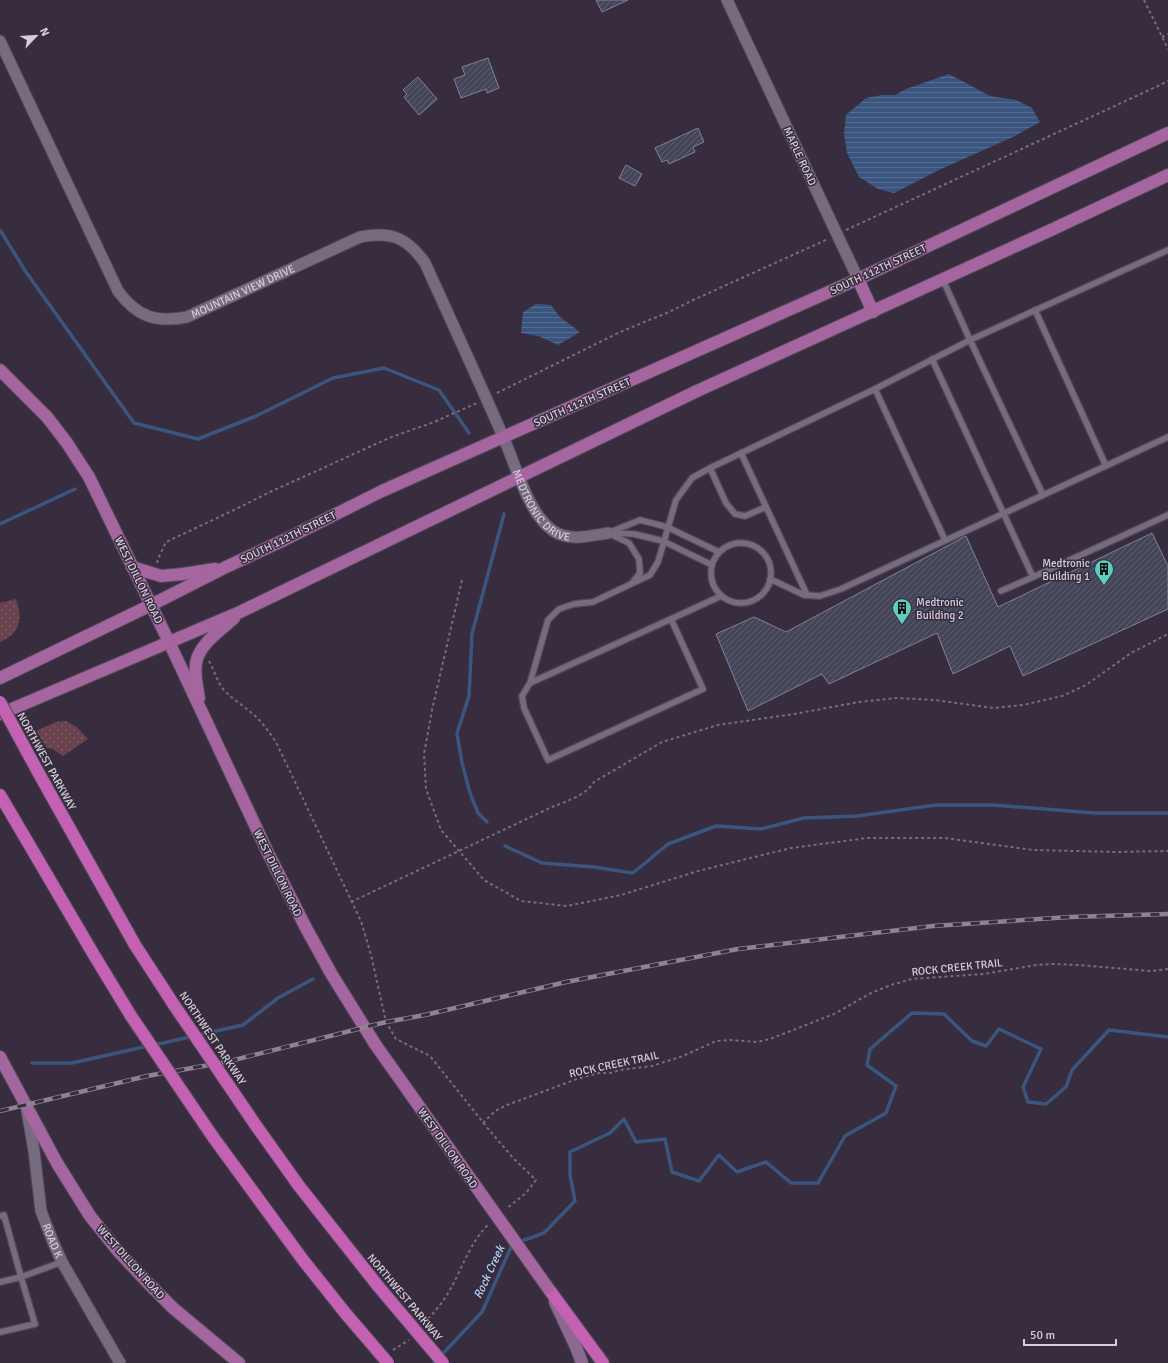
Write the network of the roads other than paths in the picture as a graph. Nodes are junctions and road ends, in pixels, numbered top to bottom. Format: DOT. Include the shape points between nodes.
graph roads {
  1 [pos="727,0"];
  2 [pos="0,42"];
  3 [pos="1168,133"];
  4 [pos="1168,175"];
  5 [pos="1168,250"];
  6 [pos="858,279"];
  7 [pos="943,280"];
  8 [pos="1035,310"];
  9 [pos="873,312"];
  10 [pos="970,340"];
  11 [pos="932,359"];
  12 [pos="0,370"];
  13 [pos="875,389"];
  14 [pos="503,436"];
  15 [pos="1168,437"];
  16 [pos="741,453"];
  17 [pos="511,456"];
  18 [pos="1106,466"];
  19 [pos="710,468"];
  20 [pos="518,478"];
  21 [pos="1043,495"];
  22 [pos="766,507"];
  23 [pos="1003,513"];
  24 [pos="1168,515"];
  25 [pos="667,527"];
  26 [pos="608,533"];
  27 [pos="945,540"];
  28 [pos="663,541"];
  29 [pos="719,552"];
  30 [pos="712,565"];
  31 [pos="132,567"];
  32 [pos="226,567"];
  33 [pos="1033,577"];
  34 [pos="770,579"];
  35 [pos="631,584"];
  36 [pos="1001,592"];
  37 [pos="807,595"];
  38 [pos="721,596"];
  39 [pos="151,605"];
  40 [pos="240,612"];
  41 [pos="671,619"];
  42 [pos="169,642"];
  43 [pos="0,678"];
  44 [pos="530,683"];
  45 [pos="0,702"];
  46 [pos="201,713"];
  47 [pos="0,714"];
  48 [pos="0,795"];
  49 [pos="0,1057"];
  50 [pos="26,1104"];
  51 [pos="0,1216"];
  52 [pos="62,1262"];
  53 [pos="21,1277"];
  54 [pos="0,1282"];
  55 [pos="548,1288"];
  56 [pos="0,1332"];
  57 [pos="388,1358"];
  58 [pos="120,1363"];
  59 [pos="239,1363"];
  60 [pos="443,1363"];
  61 [pos="582,1363"];
  62 [pos="603,1363"];
  1 -- 6 [label="street, MAPLE ROAD"];
  2 -- 14 [label="street, MOUNTAIN VIEW DRIVE" via="118,291 127,303 148,316 172,320 187,317 360,237 384,234 396,237 417,251 425,263"];
  3 -- 6 [label="main road, SOUTH 112TH STREET"];
  4 -- 7 [label="main road"];
  5 -- 8 [label="lane"];
  6 -- 9 [label="main road, MAPLE ROAD"];
  6 -- 14 [label="main road, SOUTH 112TH STREET"];
  7 -- 9 [label="main road"];
  7 -- 10 [label="lane"];
  8 -- 10 [label="lane"];
  8 -- 18 [label="lane"];
  9 -- 20 [label="main road" via="697,391"];
  10 -- 11 [label="lane"];
  10 -- 21 [label="lane"];
  11 -- 13 [label="lane"];
  11 -- 23 [label="lane"];
  12 -- 31 [label="main road, WEST DILLON ROAD" via="47,417 67,443 89,477"];
  13 -- 16 [label="lane"];
  13 -- 27 [label="lane"];
  14 -- 17 [label="street, MOUNTAIN VIEW DRIVE"];
  14 -- 32 [label="main road, SOUTH 112TH STREET" via="382,490"];
  15 -- 18 [label="lane"];
  16 -- 19 [label="lane"];
  16 -- 22 [label="lane"];
  17 -- 20 [label="street, MEDTRONIC DRIVE"];
  18 -- 21 [label="lane"];
  19 -- 22 [label="lane" via="726,503 735,514 745,516"];
  19 -- 25 [label="lane" via="692,478 676,500"];
  20 -- 26 [label="street, MEDTRONIC DRIVE" via="538,515 552,530 572,537"];
  20 -- 40 [label="main road"];
  21 -- 23 [label="lane"];
  22 -- 37 [label="lane"];
  23 -- 27 [label="lane"];
  23 -- 33 [label="lane"];
  24 -- 33 [label="lane"];
  25 -- 26 [label="lane" via="640,520"];
  25 -- 28 [label="lane"];
  25 -- 29 [label="lane"];
  26 -- 28 [label="lane" via="634,534"];
  26 -- 35 [label="lane" via="629,543 639,559 640,573"];
  27 -- 37 [label="lane" via="841,589 820,596"];
  28 -- 30 [label="lane"];
  28 -- 35 [label="lane" via="658,562 650,575"];
  29 -- 30 [label="lane"];
  29 -- 34 [label="lane" via="737,543 756,547 769,562"];
  30 -- 38 [label="lane" via="711,579"];
  31 -- 32 [label="main road" via="161,576"];
  31 -- 39 [label="main road, WEST DILLON ROAD"];
  32 -- 39 [label="main road, SOUTH 112TH STREET"];
  33 -- 36 [label="lane"];
  34 -- 37 [label="lane"];
  34 -- 38 [label="lane" via="765,591 749,602 739,603"];
  35 -- 44 [label="lane" via="593,602 559,609 548,620"];
  38 -- 41 [label="lane"];
  39 -- 42 [label="main road, WEST DILLON ROAD"];
  39 -- 43 [label="main road, SOUTH 112TH STREET"];
  40 -- 42 [label="main road"];
  40 -- 46 [label="main road" via="202,648 199,655 196,663 196,683"];
  41 -- 44 [label="lane"];
  41 -- 44 [label="lane" via="703,690 548,760 524,708 522,696"];
  42 -- 46 [label="main road, WEST DILLON ROAD"];
  42 -- 47 [label="main road"];
  45 -- 60 [label="highway, NORTHWEST PARKWAY, bridge" via="135,945 174,1005 299,1186"];
  46 -- 55 [label="main road, WEST DILLON ROAD, bridge" via="269,855 332,975 375,1044"];
  48 -- 57 [label="highway, bridge" via="131,1016 184,1096 303,1260 346,1314"];
  49 -- 50 [label="main road, WEST DILLON ROAD"];
  50 -- 52 [label="street, ROAD K" via="41,1211"];
  50 -- 59 [label="main road, WEST DILLON ROAD" via="67,1180 90,1216 118,1251 174,1308"];
  51 -- 53 [label="lane" via="4,1215"];
  52 -- 53 [label="lane"];
  52 -- 58 [label="street, ROAD K"];
  53 -- 54 [label="lane"];
  53 -- 56 [label="lane" via="35,1324"];
  55 -- 61 [label="main road, WEST DILLON ROAD"];
  55 -- 62 [label="highway"];
}
